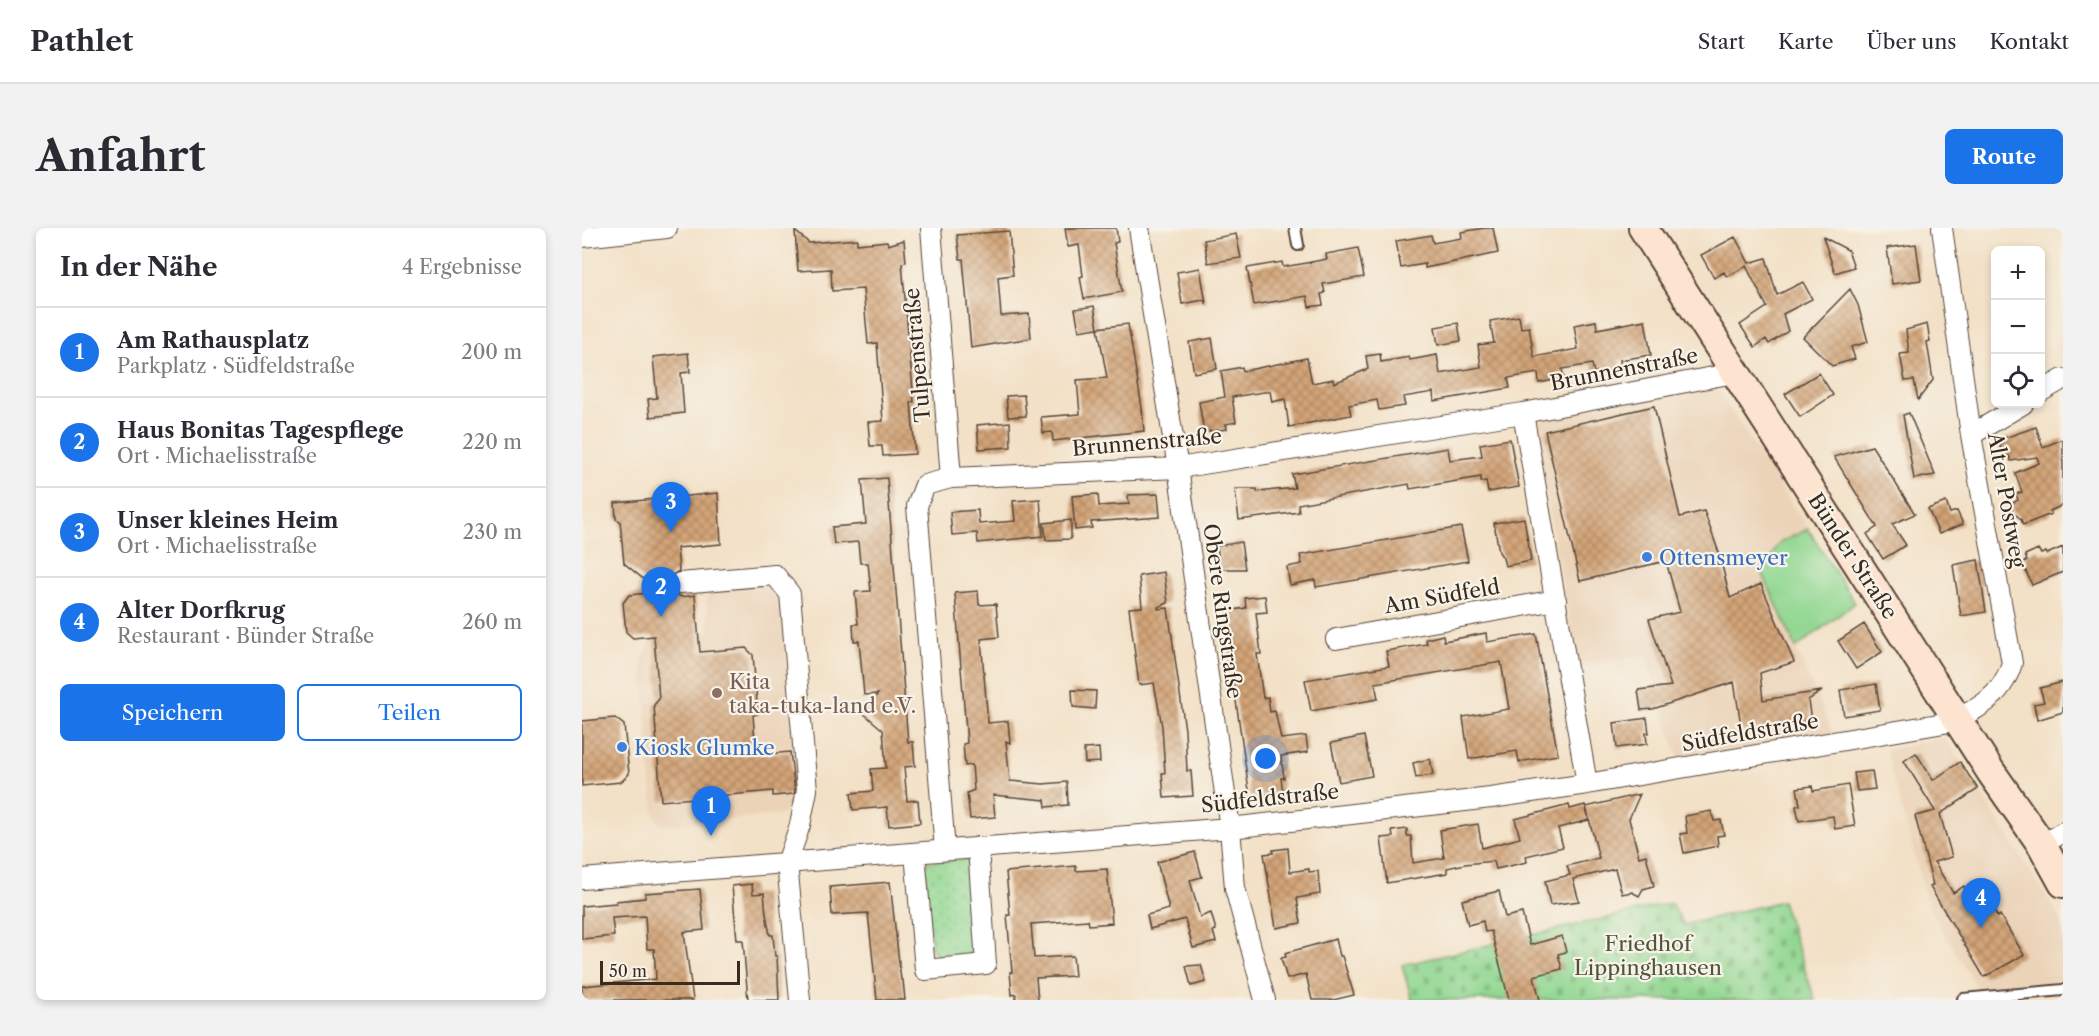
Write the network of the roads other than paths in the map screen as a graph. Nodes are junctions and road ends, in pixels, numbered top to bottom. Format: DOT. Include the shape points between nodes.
graph roads {
  1 [pos="668,228"];
  2 [pos="931,228"];
  3 [pos="1139,228"];
  4 [pos="1295,228"];
  5 [pos="1643,228"];
  6 [pos="1942,228"];
  7 [pos="582,237"];
  8 [pos="1298,245"];
  9 [pos="1734,373"];
  10 [pos="2063,379"];
  11 [pos="2045,390"];
  12 [pos="2016,408"];
  13 [pos="1523,413"];
  14 [pos="1971,435"];
  15 [pos="1179,468"];
  16 [pos="951,478"];
  17 [pos="680,583"];
  18 [pos="1556,600"];
  19 [pos="1336,639"];
  20 [pos="1957,718"];
  21 [pos="1587,784"];
  22 [pos="1230,828"];
  23 [pos="2053,838"];
  24 [pos="978,847"];
  25 [pos="945,850"];
  26 [pos="915,853"];
  27 [pos="787,863"];
  28 [pos="582,879"];
  29 [pos="2063,883"];
  30 [pos="2063,990"];
  31 [pos="1963,999"];
  32 [pos="800,1000"];
  33 [pos="1265,1000"];
  1 -- 7 [label="street"];
  2 -- 16 [label="street, Tulpenstraße"];
  3 -- 15 [label="street, Obere Ringstraße"];
  4 -- 8 [label="lane"];
  5 -- 9 [label="main road, Bünder Straße"];
  6 -- 14 [label="street, Alter Postweg"];
  9 -- 13 [label="street, Brunnenstraße"];
  9 -- 20 [label="main road, Bünder Straße"];
  10 -- 11 [label="street"];
  12 -- 14 [label="street"];
  13 -- 15 [label="street, Brunnenstraße"];
  13 -- 18 [label="street"];
  14 -- 20 [label="street, Alter Postweg" via="2012,663 2008,678 1998,691 1972,712"];
  15 -- 16 [label="street, Brunnenstraße"];
  15 -- 22 [label="street, Obere Ringstraße"];
  16 -- 25 [label="street, Brunnenstraße" via="925,485 917,506"];
  17 -- 27 [label="street" via="775,575 790,594 807,790"];
  18 -- 19 [label="street, Am Südfeld"];
  18 -- 21 [label="street"];
  20 -- 21 [label="street, Südfeldstraße"];
  20 -- 23 [label="main road, Bünder Straße"];
  21 -- 22 [label="street, Südfeldstraße"];
  22 -- 24 [label="street, Südfeldstraße"];
  22 -- 33 [label="street, Obere Ringstraße" via="1235,888"];
  23 -- 29 [label="main road, Bünder Straße"];
  24 -- 25 [label="street, Südfeldstraße"];
  24 -- 26 [label="street" via="986,964 925,970"];
  25 -- 26 [label="street, Südfeldstraße"];
  26 -- 27 [label="street, Südfeldstraße"];
  27 -- 28 [label="street, Südfeldstraße"];
  27 -- 32 [label="street"];
  30 -- 31 [label="lane"];
}
